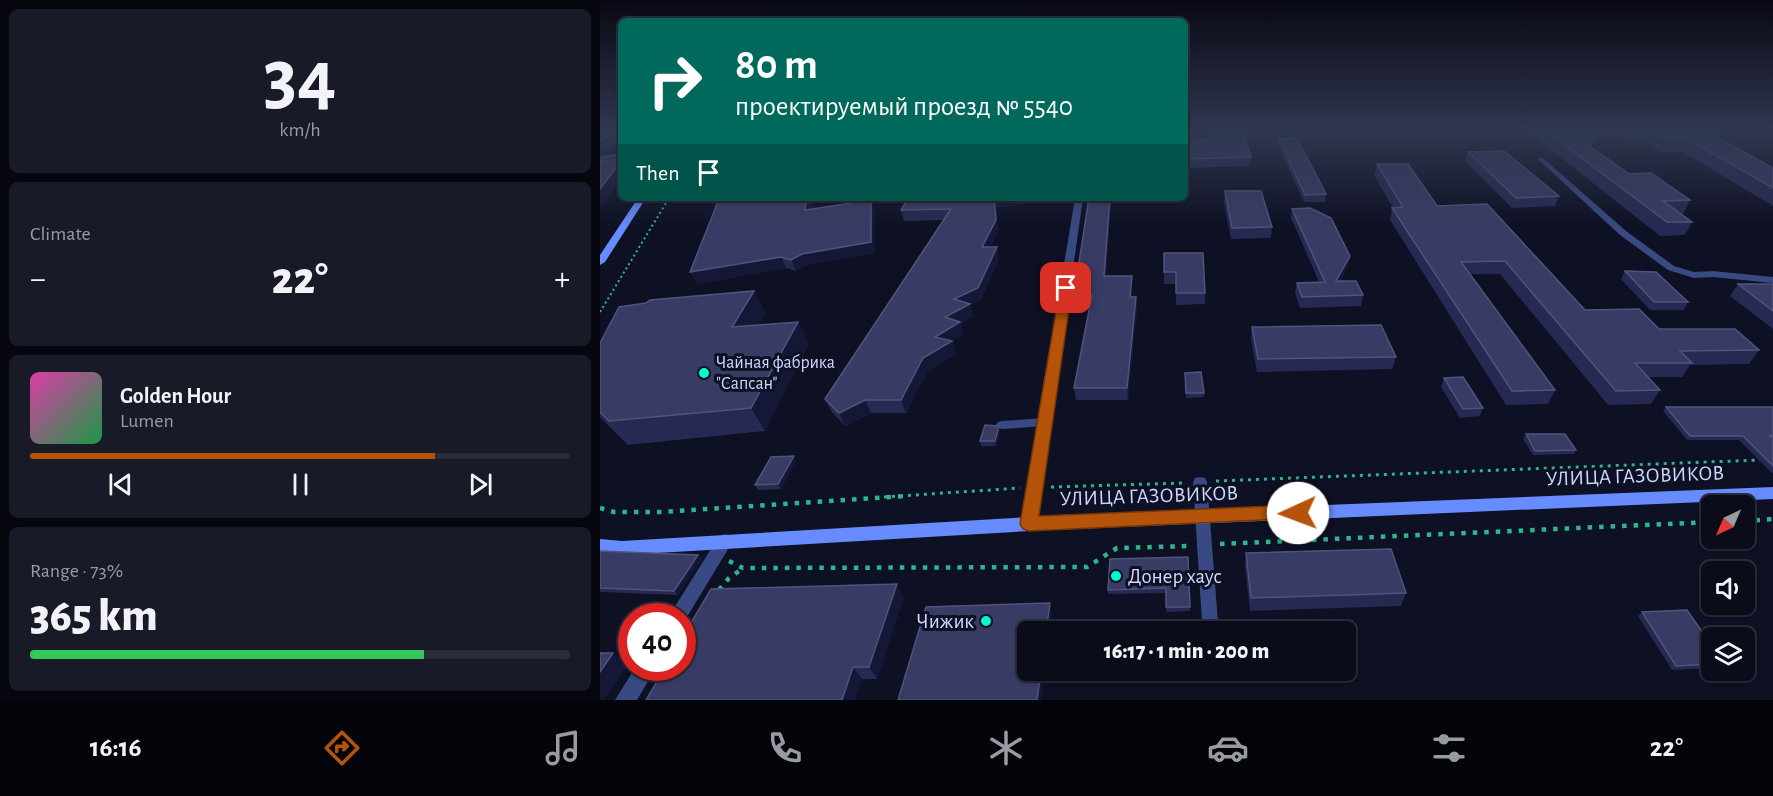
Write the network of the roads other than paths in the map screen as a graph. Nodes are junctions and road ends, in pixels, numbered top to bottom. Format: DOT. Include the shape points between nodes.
graph roads {
  1 [pos="1545,163"];
  2 [pos="640,201"];
  3 [pos="1079,201"];
  4 [pos="600,262"];
  5 [pos="1773,280"];
  6 [pos="1045,422"];
  7 [pos="1002,425"];
  8 [pos="1200,482"];
  9 [pos="1773,493"];
  10 [pos="1202,517"];
  11 [pos="1029,524"];
  12 [pos="600,546"];
  13 [pos="721,548"];
  14 [pos="686,603"];
  15 [pos="1210,621"];
  16 [pos="637,681"];
  17 [pos="625,700"];
  1 -- 5 [label="lane" via="1623,233 1671,268 1694,275"];
  2 -- 4 [label="street"];
  3 -- 6 [label="street"];
  6 -- 7 [label="lane"];
  6 -- 11 [label="street"];
  8 -- 10 [label="lane"];
  9 -- 10 [label="street, УЛИЦА ГАЗОВИКОВ"];
  10 -- 11 [label="street, УЛИЦА ГАЗОВИКОВ"];
  10 -- 15 [label="lane"];
  11 -- 13 [label="street, УЛИЦА ГАЗОВИКОВ"];
  12 -- 13 [label="street, УЛИЦА ГАЗОВИКОВ"];
  13 -- 14 [label="street"];
  16 -- 17 [label="street"];
}
